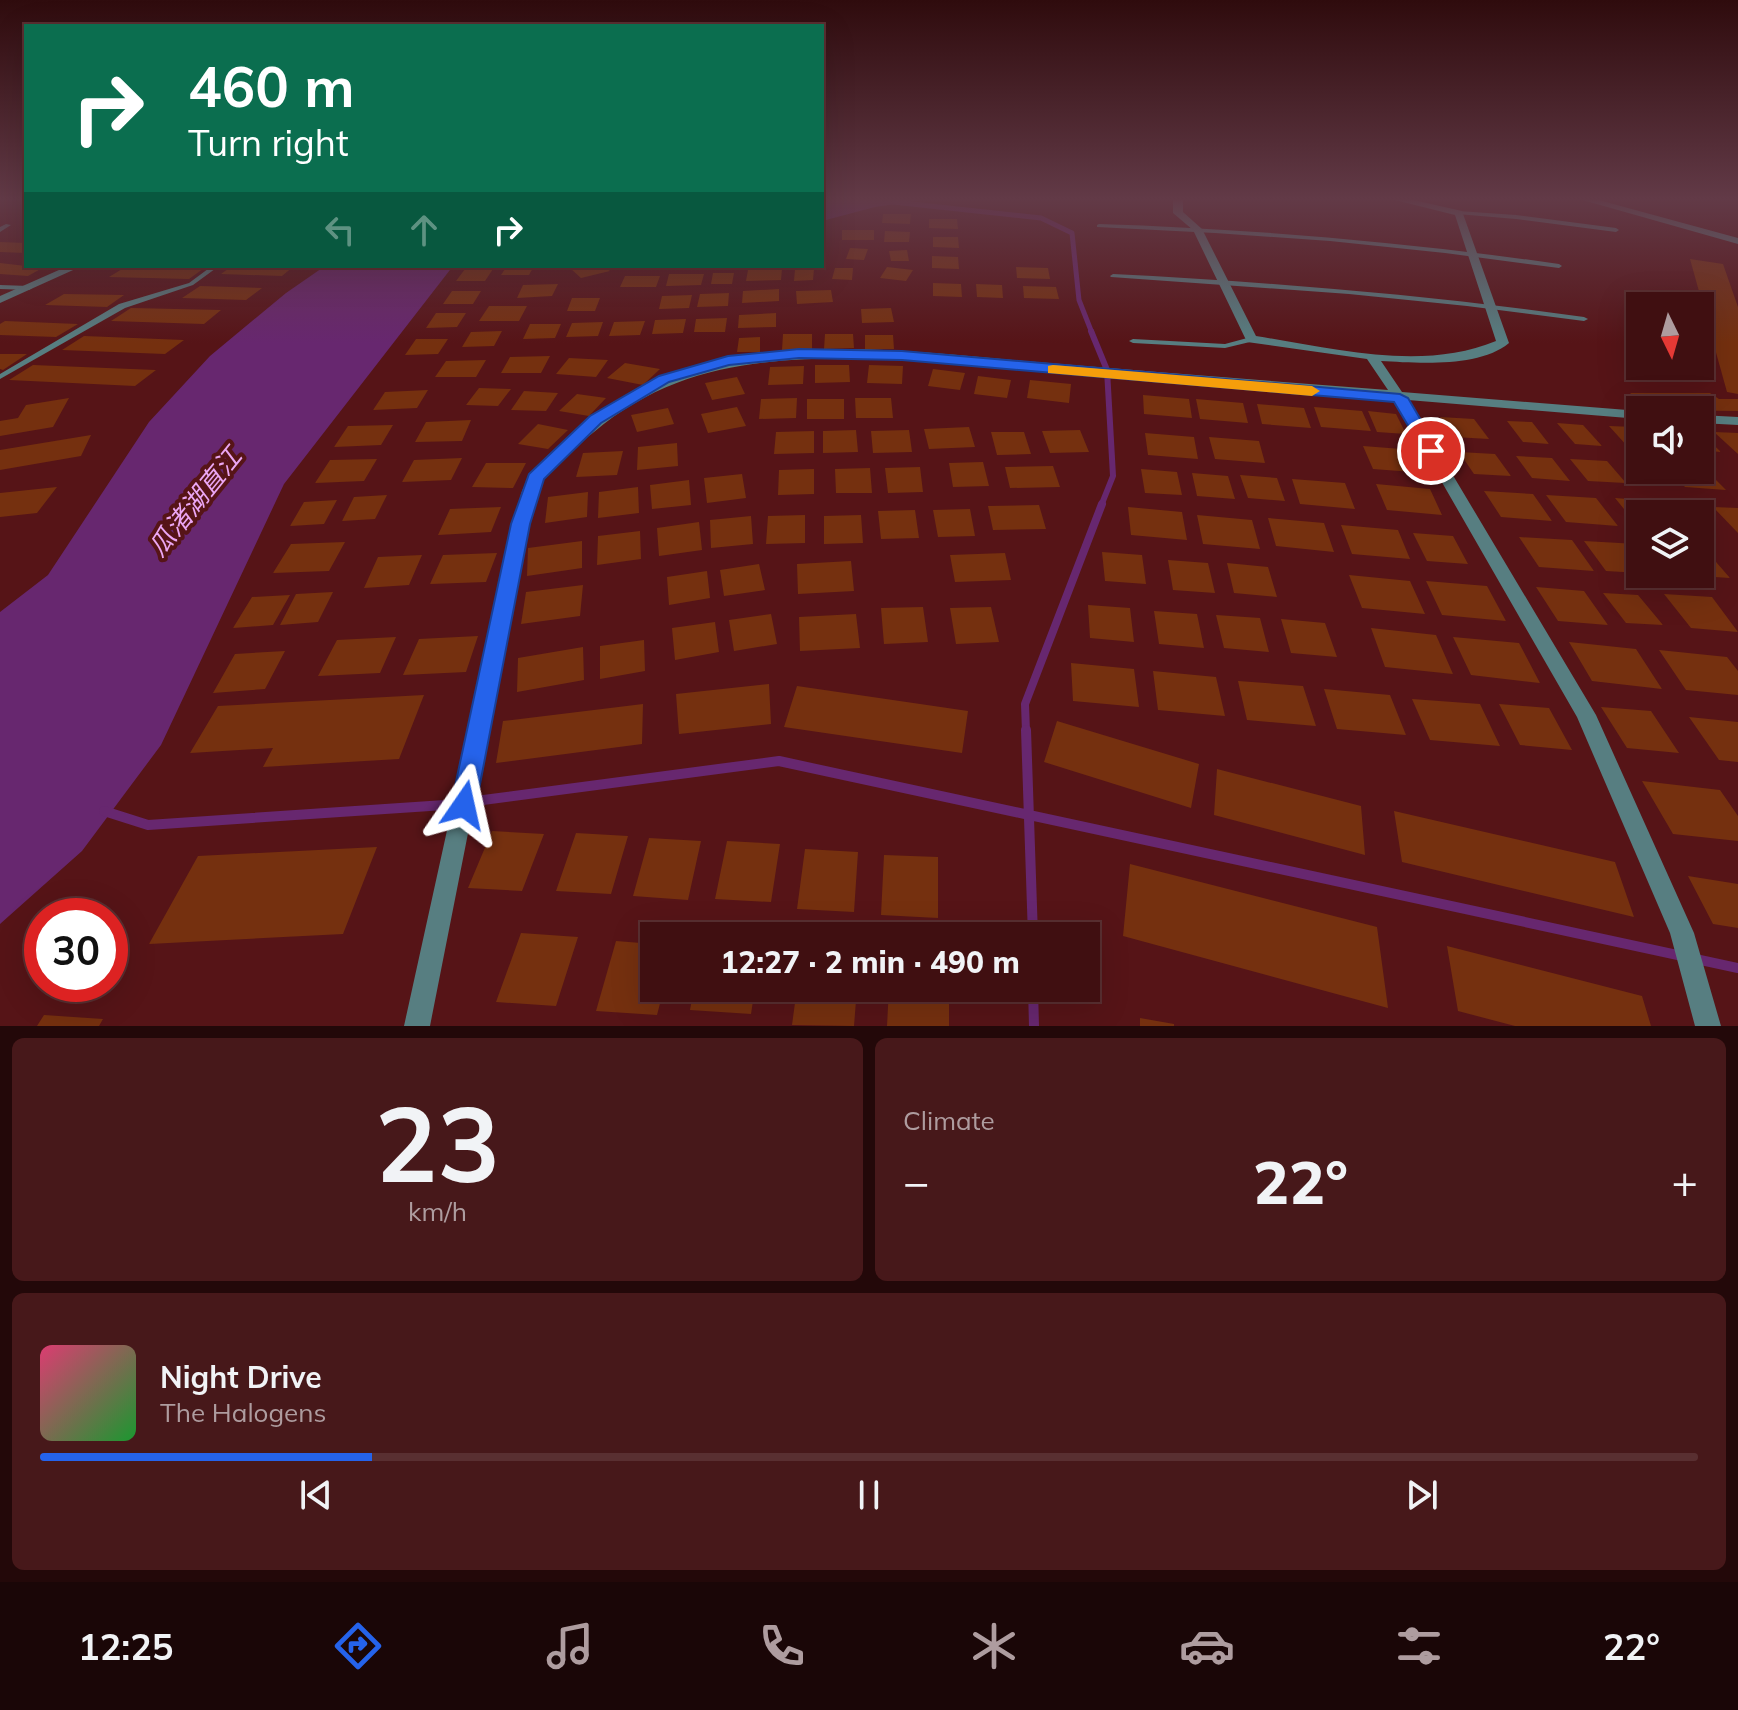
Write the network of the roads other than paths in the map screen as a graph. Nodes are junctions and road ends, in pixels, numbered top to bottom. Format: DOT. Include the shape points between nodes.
graph roads {
  1 [pos="1205,247"];
  2 [pos="1415,247"];
  3 [pos="1471,247"];
  4 [pos="1473,253"];
  5 [pos="1559,266"];
  6 [pos="73,268"];
  7 [pos="213,268"];
  8 [pos="1113,276"];
  9 [pos="1221,282"];
  10 [pos="0,287"];
  11 [pos="29,288"];
  12 [pos="0,300"];
  13 [pos="1490,305"];
  14 [pos="1584,319"];
  15 [pos="1251,339"];
  16 [pos="1133,341"];
  17 [pos="1371,356"];
  18 [pos="0,377"];
  19 [pos="1400,398"];
  20 [pos="1626,414"];
  21 [pos="1714,420"];
  22 [pos="1738,421"];
  23 [pos="1707,1019"];
  24 [pos="417,1026"];
  1 -- 9 [label="street"];
  2 -- 4 [label="lane"];
  3 -- 4 [label="street"];
  4 -- 5 [label="lane"];
  4 -- 13 [label="street"];
  6 -- 11 [label="street"];
  7 -- 18 [label="lane" via="191,284 122,306"];
  8 -- 9 [label="lane"];
  9 -- 13 [label="lane"];
  9 -- 15 [label="street"];
  10 -- 11 [label="lane"];
  11 -- 12 [label="street"];
  13 -- 14 [label="lane"];
  13 -- 17 [label="street" via="1503,343 1486,353"];
  15 -- 16 [label="lane" via="1225,346"];
  15 -- 17 [label="street"];
  17 -- 19 [label="street"];
  19 -- 20 [label="street"];
  19 -- 23 [label="street" via="1586,715 1682,933"];
  19 -- 24 [label="street" via="902,355 799,354 728,361 664,379 595,420 535,478 521,524"];
  21 -- 22 [label="street"];
}
